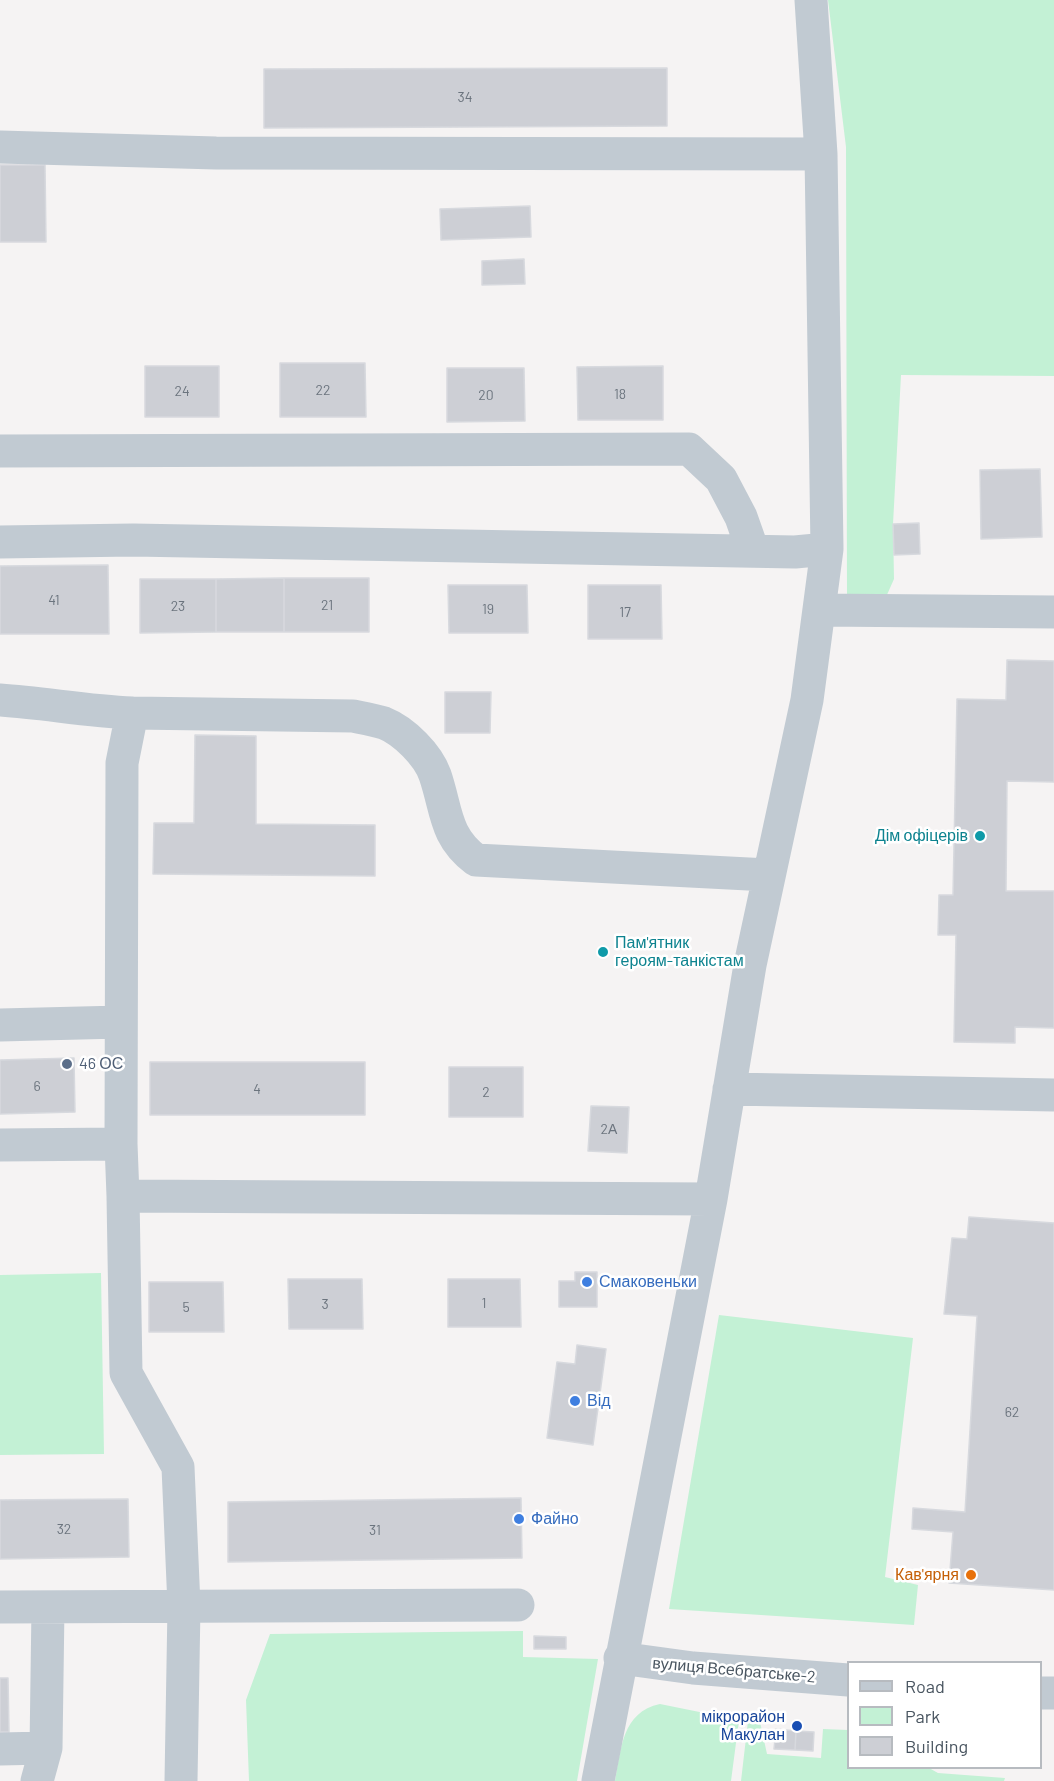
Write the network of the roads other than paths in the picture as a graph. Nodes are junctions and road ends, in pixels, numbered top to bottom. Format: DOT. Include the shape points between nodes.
graph roads {
  1 [pos="811,0"];
  2 [pos="0,147"];
  3 [pos="820,154"];
  4 [pos="0,451"];
  5 [pos="0,542"];
  6 [pos="827,549"];
  7 [pos="753,551"];
  8 [pos="820,610"];
  9 [pos="1054,612"];
  10 [pos="0,700"];
  11 [pos="132,713"];
  12 [pos="768,875"];
  13 [pos="121,1022"];
  14 [pos="0,1025"];
  15 [pos="729,1089"];
  16 [pos="1054,1095"];
  17 [pos="121,1144"];
  18 [pos="0,1145"];
  19 [pos="123,1196"];
  20 [pos="711,1199"];
  21 [pos="518,1605"];
  22 [pos="184,1606"];
  23 [pos="0,1607"];
  24 [pos="48,1607"];
  25 [pos="620,1658"];
  26 [pos="847,1680"];
  27 [pos="46,1748"];
  28 [pos="0,1749"];
  29 [pos="37,1781"];
  30 [pos="181,1781"];
  31 [pos="598,1781"];
  1 -- 3 [label="street"];
  2 -- 3 [label="street" via="216,153"];
  3 -- 6 [label="street"];
  4 -- 7 [label="street" via="689,449 721,479"];
  5 -- 7 [label="street" via="133,540"];
  6 -- 7 [label="street"];
  6 -- 8 [label="street"];
  8 -- 9 [label="street"];
  8 -- 12 [label="street" via="807,700"];
  10 -- 11 [label="street"];
  11 -- 12 [label="street" via="353,716 385,724 412,742 434,773 448,827 460,848 476,860"];
  11 -- 13 [label="street" via="122,763"];
  12 -- 15 [label="street"];
  13 -- 14 [label="street"];
  13 -- 17 [label="street"];
  15 -- 16 [label="street"];
  15 -- 20 [label="street"];
  17 -- 18 [label="street"];
  17 -- 19 [label="street"];
  19 -- 20 [label="street"];
  19 -- 22 [label="street" via="126,1373 178,1467"];
  20 -- 25 [label="street"];
  21 -- 22 [label="street"];
  22 -- 24 [label="street"];
  22 -- 30 [label="street"];
  23 -- 24 [label="street"];
  24 -- 27 [label="street"];
  25 -- 26 [label="street, вулиця Всебратське-2"];
  25 -- 31 [label="street"];
  27 -- 28 [label="street"];
  27 -- 29 [label="street"];
}
